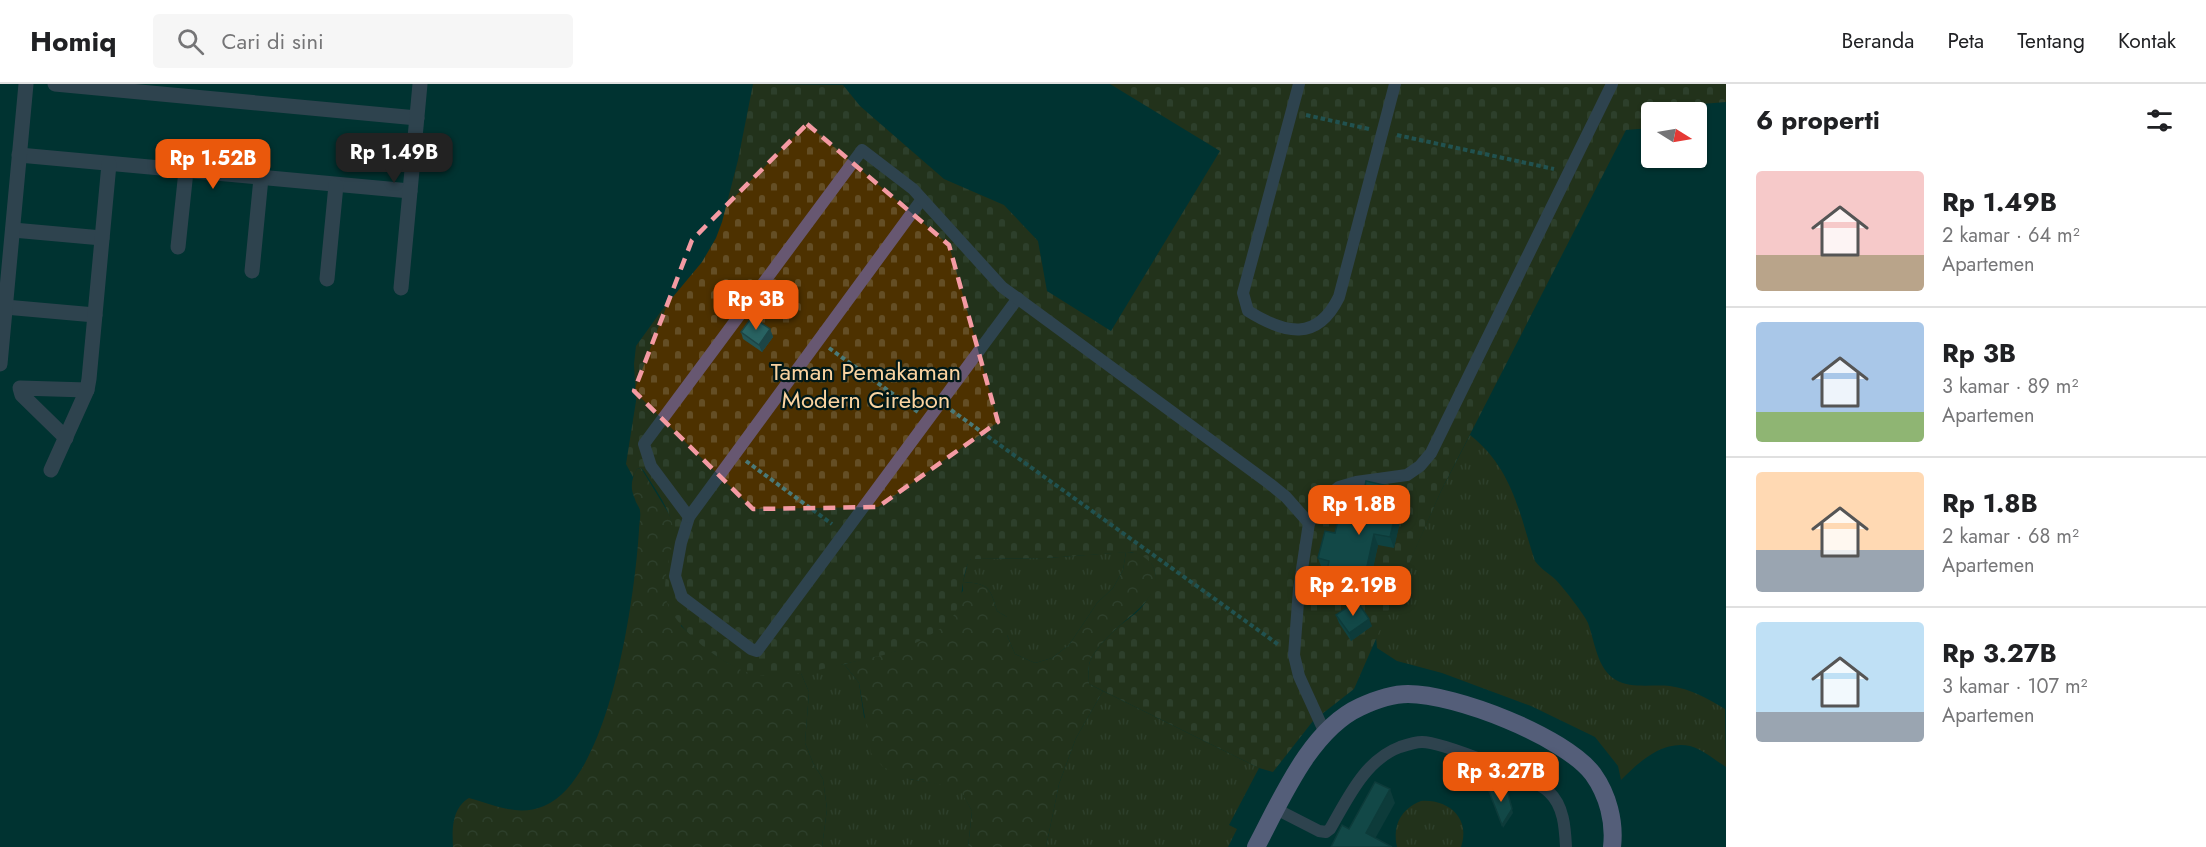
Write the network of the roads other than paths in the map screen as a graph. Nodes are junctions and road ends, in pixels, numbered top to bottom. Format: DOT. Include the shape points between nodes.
graph roads {
  1 [pos="26,84"];
  2 [pos="55,84"];
  3 [pos="420,84"];
  4 [pos="1299,84"];
  5 [pos="1395,84"];
  6 [pos="1612,84"];
  7 [pos="417,118"];
  8 [pos="19,155"];
  9 [pos="109,164"];
  10 [pos="186,171"];
  11 [pos="261,178"];
  12 [pos="336,185"];
  13 [pos="410,191"];
  14 [pos="922,199"];
  15 [pos="12,230"];
  16 [pos="102,238"];
  17 [pos="178,247"];
  18 [pos="252,271"];
  19 [pos="327,279"];
  20 [pos="401,288"];
  21 [pos="1018,298"];
  22 [pos="5,307"];
  23 [pos="95,315"];
  24 [pos="0,364"];
  25 [pos="87,390"];
  26 [pos="66,438"];
  27 [pos="51,470"];
  28 [pos="688,517"];
  29 [pos="1309,523"];
  30 [pos="1325,733"];
  31 [pos="1276,809"];
  32 [pos="1256,847"];
  33 [pos="1566,847"];
  34 [pos="1612,847"];
  1 -- 8 [label="street"];
  2 -- 7 [label="street"];
  3 -- 7 [label="street"];
  4 -- 5 [label="lane" via="1243,293 1248,311 1283,328 1306,329 1331,313 1339,297"];
  6 -- 29 [label="lane" via="1431,453 1407,475 1339,487 1324,499"];
  7 -- 13 [label="street"];
  8 -- 9 [label="street"];
  8 -- 15 [label="street"];
  9 -- 10 [label="street"];
  9 -- 16 [label="street"];
  10 -- 11 [label="street"];
  10 -- 17 [label="street"];
  11 -- 12 [label="street"];
  11 -- 18 [label="street"];
  12 -- 13 [label="street"];
  12 -- 19 [label="street"];
  13 -- 20 [label="street"];
  14 -- 21 [label="lane" via="1002,286"];
  14 -- 28 [label="lane"];
  14 -- 28 [label="lane" via="865,151 858,152 644,444 651,466"];
  15 -- 16 [label="street"];
  15 -- 22 [label="street"];
  16 -- 23 [label="street"];
  21 -- 28 [label="lane" via="757,651 682,597 675,576"];
  21 -- 29 [label="lane" via="1270,484"];
  22 -- 23 [label="street"];
  22 -- 24 [label="street"];
  23 -- 25 [label="street"];
  25 -- 26 [label="street"];
  25 -- 26 [label="street" via="20,388 22,395"];
  26 -- 27 [label="street"];
  29 -- 30 [label="lane" via="1294,656"];
  30 -- 31 [label="highway"];
  30 -- 34 [label="highway" via="1360,707 1396,695 1446,699 1479,710 1550,740 1593,774 1610,808"];
  31 -- 32 [label="highway"];
  31 -- 33 [label="lane" via="1326,832 1366,771 1385,755 1422,742 1533,780 1550,792 1565,826"];
}
